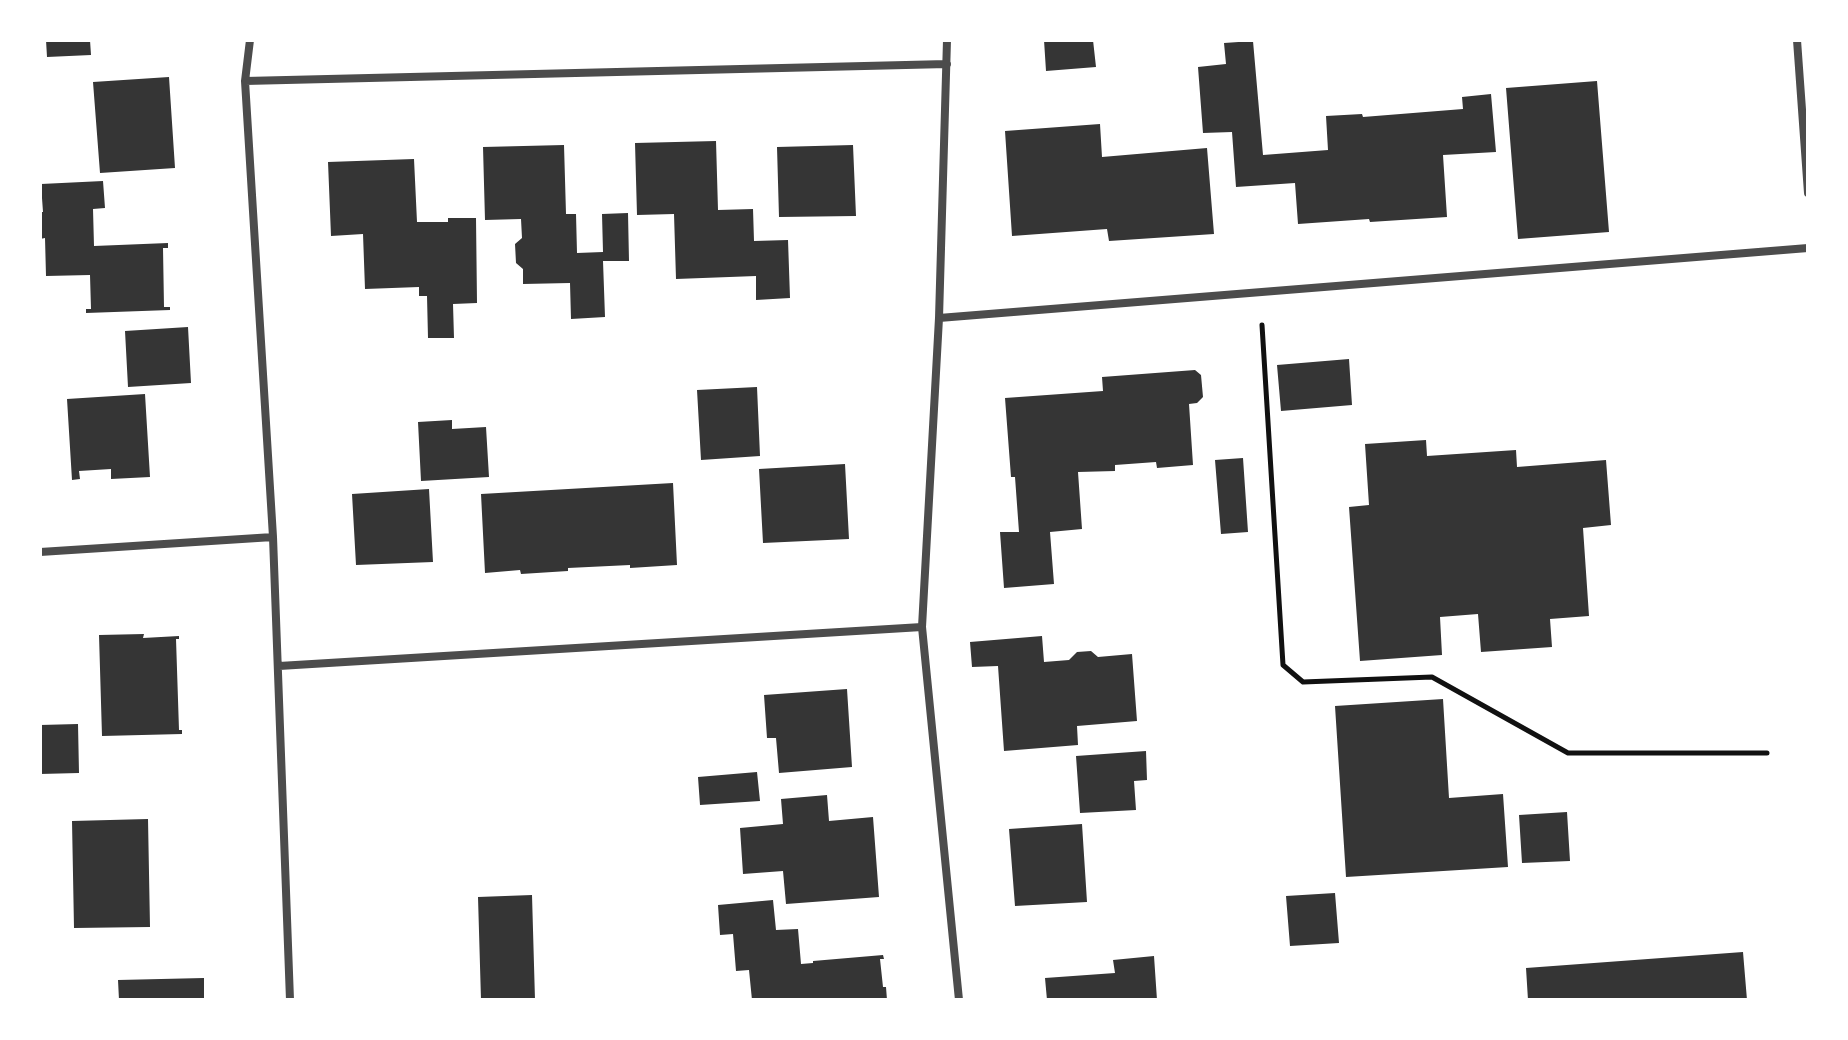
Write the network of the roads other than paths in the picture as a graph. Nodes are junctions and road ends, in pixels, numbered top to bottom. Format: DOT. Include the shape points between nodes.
graph roads {
  1 [pos="250,40"];
  2 [pos="947,40"];
  3 [pos="1797,40"];
  4 [pos="947,64"];
  5 [pos="245,81"];
  6 [pos="1808,193"];
  7 [pos="1808,248"];
  8 [pos="939,318"];
  9 [pos="273,537"];
  10 [pos="40,552"];
  11 [pos="922,627"];
  12 [pos="279,666"];
  13 [pos="290,1000"];
  14 [pos="959,1000"];
  1 -- 5 [label="street"];
  2 -- 4 [label="street"];
  3 -- 6 [label="street"];
  4 -- 5 [label="street"];
  4 -- 8 [label="street"];
  5 -- 9 [label="street"];
  7 -- 8 [label="street"];
  8 -- 11 [label="street"];
  9 -- 10 [label="street"];
  9 -- 12 [label="street"];
  11 -- 12 [label="street"];
  11 -- 14 [label="street"];
  12 -- 13 [label="street"];
}
